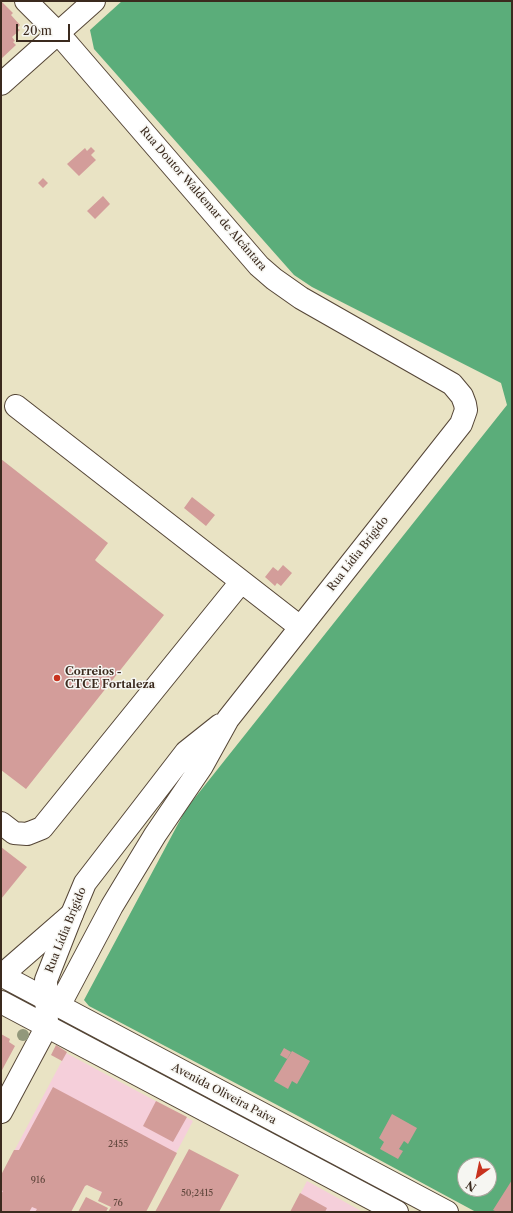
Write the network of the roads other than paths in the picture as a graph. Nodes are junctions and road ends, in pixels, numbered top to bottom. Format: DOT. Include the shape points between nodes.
graph roads {
  1 [pos="26,1"];
  2 [pos="94,1"];
  3 [pos="58,33"];
  4 [pos="1,84"];
  5 [pos="452,384"];
  6 [pos="16,406"];
  7 [pos="241,582"];
  8 [pos="300,628"];
  9 [pos="228,719"];
  10 [pos="1,823"];
  11 [pos="85,883"];
  12 [pos="112,906"];
  13 [pos="72,914"];
  14 [pos="2,975"];
  15 [pos="1,1002"];
  16 [pos="52,1002"];
  17 [pos="47,1026"];
  18 [pos="1,1112"];
  19 [pos="397,1212"];
  20 [pos="447,1212"];
  1 -- 3 [label="street, Rua Doutor Waldemar de Alcântara"];
  2 -- 3 [label="street"];
  3 -- 4 [label="street"];
  3 -- 5 [label="street, Rua Doutor Waldemar de Alcântara" via="259,266 301,298"];
  5 -- 8 [label="street, Rua Lídia Brígido" via="465,404 461,424"];
  6 -- 7 [label="street"];
  7 -- 8 [label="street"];
  7 -- 10 [label="street" via="42,828 27,834 14,833"];
  8 -- 9 [label="street, Rua Lídia Brígido"];
  9 -- 11 [label="street, Rua Lídia Brígido" via="186,752"];
  9 -- 12 [label="street, Rua Lídia Brígido" via="202,766 155,835"];
  11 -- 12 [label="street" via="97,880 107,885"];
  11 -- 13 [label="street, Rua Lídia Brígido"];
  12 -- 16 [label="street, Rua Lídia Brígido"];
  13 -- 14 [label="street"];
  13 -- 16 [label="street, Rua Lídia Brígido" via="46,980"];
  14 -- 16 [label="street, Avenida Oliveira Paiva"];
  15 -- 17 [label="street"];
  16 -- 17 [label="street, Rua Lídia Brígido"];
  16 -- 20 [label="street, Avenida Oliveira Paiva"];
  17 -- 18 [label="street"];
  17 -- 19 [label="street"];
}
